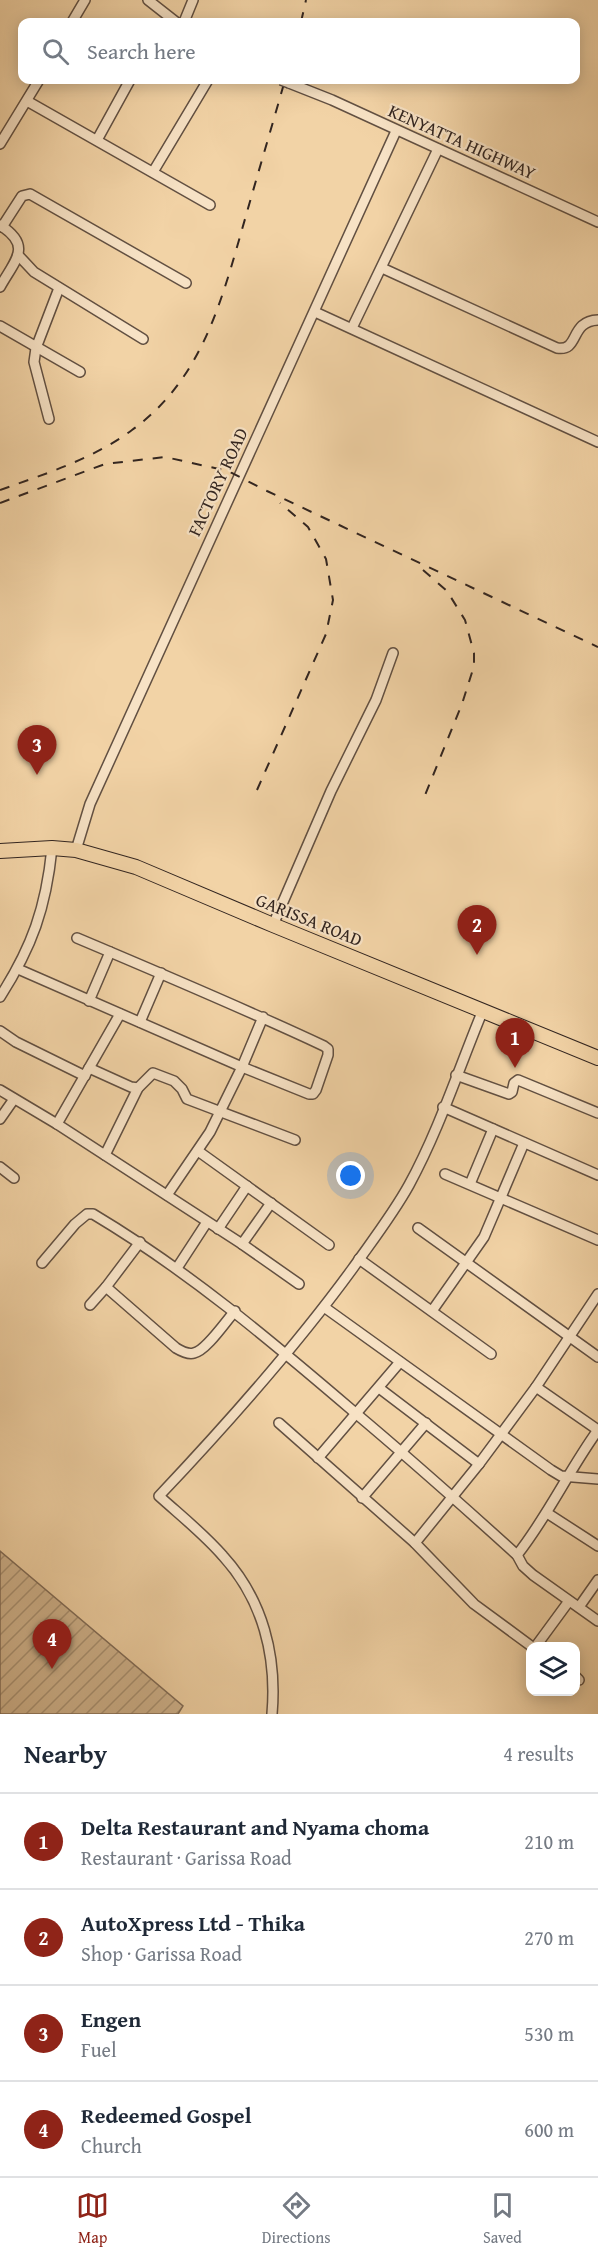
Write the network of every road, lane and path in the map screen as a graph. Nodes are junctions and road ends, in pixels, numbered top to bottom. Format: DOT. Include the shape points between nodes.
graph roads {
  1 [pos="85,0"];
  2 [pos="148,0"];
  3 [pos="193,0"];
  4 [pos="74,18"];
  5 [pos="162,18"];
  6 [pos="186,18"];
  7 [pos="37,84"];
  8 [pos="128,84"];
  9 [pos="206,84"];
  10 [pos="290,84"];
  11 [pos="27,101"];
  12 [pos="396,131"];
  13 [pos="97,140"];
  14 [pos="0,144"];
  15 [pos="438,149"];
  16 [pos="153,172"];
  17 [pos="210,205"];
  18 [pos="598,222"];
  19 [pos="1,226"];
  20 [pos="18,255"];
  21 [pos="382,268"];
  22 [pos="186,283"];
  23 [pos="0,287"];
  24 [pos="59,288"];
  25 [pos="315,312"];
  26 [pos="598,320"];
  27 [pos="0,326"];
  28 [pos="352,328"];
  29 [pos="143,339"];
  30 [pos="36,348"];
  31 [pos="80,372"];
  32 [pos="49,419"];
  33 [pos="598,442"];
  34 [pos="393,653"];
  35 [pos="52,848"];
  36 [pos="76,850"];
  37 [pos="0,851"];
  38 [pos="273,925"];
  39 [pos="77,938"];
  40 [pos="110,952"];
  41 [pos="18,969"];
  42 [pos="161,974"];
  43 [pos="0,997"];
  44 [pos="89,1000"];
  45 [pos="483,1010"];
  46 [pos="120,1014"];
  47 [pos="263,1017"];
  48 [pos="140,1022"];
  49 [pos="0,1031"];
  50 [pos="598,1058"];
  51 [pos="242,1067"];
  52 [pos="87,1072"];
  53 [pos="456,1075"];
  54 [pos="138,1088"];
  55 [pos="0,1090"];
  56 [pos="14,1100"];
  57 [pos="443,1107"];
  58 [pos="222,1111"];
  59 [pos="598,1113"];
  60 [pos="0,1119"];
  61 [pos="57,1124"];
  62 [pos="493,1129"];
  63 [pos="295,1140"];
  64 [pos="524,1143"];
  65 [pos="198,1151"];
  66 [pos="105,1155"];
  67 [pos="0,1167"];
  68 [pos="445,1174"];
  69 [pos="598,1175"];
  70 [pos="14,1178"];
  71 [pos="470,1184"];
  72 [pos="247,1186"];
  73 [pos="167,1195"];
  74 [pos="501,1198"];
  75 [pos="271,1203"];
  76 [pos="207,1222"];
  77 [pos="418,1228"];
  78 [pos="218,1229"];
  79 [pos="598,1240"];
  80 [pos="140,1242"];
  81 [pos="242,1244"];
  82 [pos="329,1245"];
  83 [pos="359,1258"];
  84 [pos="465,1262"];
  85 [pos="42,1263"];
  86 [pos="177,1268"];
  87 [pos="299,1284"];
  88 [pos="106,1287"];
  89 [pos="598,1294"];
  90 [pos="90,1305"];
  91 [pos="324,1307"];
  92 [pos="234,1311"];
  93 [pos="432,1311"];
  94 [pos="569,1337"];
  95 [pos="286,1354"];
  96 [pos="491,1354"];
  97 [pos="598,1358"];
  98 [pos="400,1362"];
  99 [pos="536,1387"];
  100 [pos="379,1388"];
  101 [pos="355,1412"];
  102 [pos="279,1423"];
  103 [pos="426,1423"];
  104 [pos="598,1430"];
  105 [pos="502,1434"];
  106 [pos="401,1451"];
  107 [pos="318,1458"];
  108 [pos="479,1464"];
  109 [pos="568,1477"];
  110 [pos="598,1479"];
  111 [pos="454,1497"];
  112 [pos="362,1498"];
  113 [pos="547,1513"];
  114 [pos="415,1543"];
  115 [pos="598,1546"];
  116 [pos="517,1555"];
  117 [pos="598,1580"];
  118 [pos="569,1601"];
  119 [pos="579,1607"];
  120 [pos="598,1621"];
  121 [pos="540,1642"];
  122 [pos="526,1643"];
  123 [pos="272,1714"];
  1 -- 4 [label="street"];
  2 -- 5 [label="street"];
  3 -- 6 [label="street"];
  7 -- 11 [label="street"];
  8 -- 13 [label="street"];
  9 -- 16 [label="street"];
  10 -- 12 [label="street, KENYATTA HIGHWAY"];
  11 -- 13 [label="street"];
  11 -- 14 [label="street"];
  12 -- 15 [label="street, KENYATTA HIGHWAY"];
  12 -- 25 [label="street, FACTORY ROAD"];
  13 -- 16 [label="street"];
  15 -- 18 [label="street, KENYATTA HIGHWAY"];
  15 -- 21 [label="street"];
  16 -- 17 [label="street"];
  19 -- 20 [label="street" via="17,238"];
  19 -- 22 [label="street" via="22,196 30,194"];
  20 -- 23 [label="street"];
  20 -- 24 [label="street" via="34,272"];
  21 -- 26 [label="street" via="557,348 569,347 583,324"];
  21 -- 28 [label="street"];
  24 -- 29 [label="street"];
  24 -- 30 [label="street"];
  25 -- 28 [label="street"];
  25 -- 36 [label="street, FACTORY ROAD" via="90,804"];
  27 -- 30 [label="street"];
  28 -- 33 [label="street"];
  30 -- 31 [label="street"];
  30 -- 32 [label="street" via="34,362"];
  34 -- 38 [label="street" via="376,699"];
  35 -- 36 [label="highway, GARISSA ROAD"];
  35 -- 37 [label="highway, GARISSA ROAD"];
  35 -- 41 [label="street" via="44,905"];
  36 -- 38 [label="highway, GARISSA ROAD" via="136,867"];
  38 -- 45 [label="highway, GARISSA ROAD"];
  39 -- 40 [label="street"];
  40 -- 42 [label="street"];
  40 -- 44 [label="street"];
  41 -- 43 [label="street"];
  41 -- 44 [label="street"];
  42 -- 47 [label="street"];
  42 -- 48 [label="street"];
  44 -- 46 [label="street"];
  45 -- 50 [label="highway, GARISSA ROAD"];
  45 -- 53 [label="street"];
  46 -- 48 [label="street"];
  46 -- 52 [label="street"];
  47 -- 51 [label="street"];
  47 -- 51 [label="street" via="328,1049 316,1090 309,1094"];
  48 -- 51 [label="street"];
  49 -- 52 [label="street" via="16,1042"];
  51 -- 58 [label="street"];
  52 -- 54 [label="street"];
  52 -- 61 [label="street"];
  53 -- 57 [label="street"];
  53 -- 59 [label="street" via="508,1094 518,1080"];
  54 -- 58 [label="street" via="149,1075 158,1074 179,1085 186,1098"];
  54 -- 66 [label="street"];
  55 -- 56 [label="street"];
  56 -- 60 [label="street"];
  56 -- 61 [label="street"];
  57 -- 62 [label="street"];
  57 -- 83 [label="street" via="408,1186"];
  58 -- 63 [label="street"];
  58 -- 65 [label="street"];
  61 -- 66 [label="street"];
  62 -- 64 [label="street"];
  62 -- 71 [label="street"];
  64 -- 69 [label="street"];
  64 -- 74 [label="street"];
  65 -- 72 [label="street"];
  65 -- 73 [label="street"];
  66 -- 73 [label="street"];
  67 -- 70 [label="street"];
  68 -- 71 [label="street"];
  71 -- 74 [label="street"];
  72 -- 75 [label="street"];
  72 -- 78 [label="street"];
  73 -- 76 [label="street"];
  74 -- 79 [label="street"];
  74 -- 84 [label="street" via="484,1237"];
  75 -- 81 [label="street"];
  75 -- 82 [label="street"];
  76 -- 78 [label="street"];
  76 -- 86 [label="street"];
  77 -- 84 [label="street"];
  78 -- 81 [label="street"];
  80 -- 85 [label="street" via="87,1214"];
  80 -- 86 [label="street"];
  80 -- 88 [label="street"];
  81 -- 87 [label="street"];
  83 -- 91 [label="street"];
  83 -- 93 [label="street"];
  84 -- 93 [label="street"];
  84 -- 94 [label="street"];
  86 -- 92 [label="street"];
  88 -- 90 [label="street"];
  88 -- 92 [label="street" via="186,1353 202,1349"];
  89 -- 94 [label="street"];
  91 -- 95 [label="street"];
  91 -- 98 [label="street"];
  92 -- 95 [label="street"];
  93 -- 96 [label="street"];
  94 -- 97 [label="street"];
  94 -- 99 [label="street"];
  95 -- 101 [label="street"];
  95 -- 123 [label="street" via="159,1496 222,1554 240,1576 257,1608 273,1668"];
  98 -- 100 [label="street"];
  98 -- 105 [label="street"];
  99 -- 104 [label="street"];
  99 -- 105 [label="street"];
  100 -- 101 [label="street"];
  100 -- 103 [label="street"];
  101 -- 106 [label="street"];
  101 -- 107 [label="street"];
  102 -- 107 [label="street"];
  103 -- 106 [label="street"];
  103 -- 108 [label="street"];
  104 -- 109 [label="street"];
  105 -- 108 [label="street"];
  105 -- 109 [label="street" via="551,1470"];
  106 -- 111 [label="street"];
  106 -- 112 [label="street"];
  107 -- 112 [label="street"];
  108 -- 111 [label="street"];
  109 -- 110 [label="street"];
  109 -- 113 [label="street"];
  111 -- 114 [label="street"];
  111 -- 116 [label="street"];
  112 -- 114 [label="street"];
  113 -- 115 [label="street"];
  113 -- 116 [label="street"];
  114 -- 122 [label="street" via="474,1604"];
  116 -- 118 [label="street" via="532,1575"];
  117 -- 119 [label="street"];
  118 -- 119 [label="street"];
  118 -- 121 [label="street"];
  119 -- 120 [label="street"];
}
